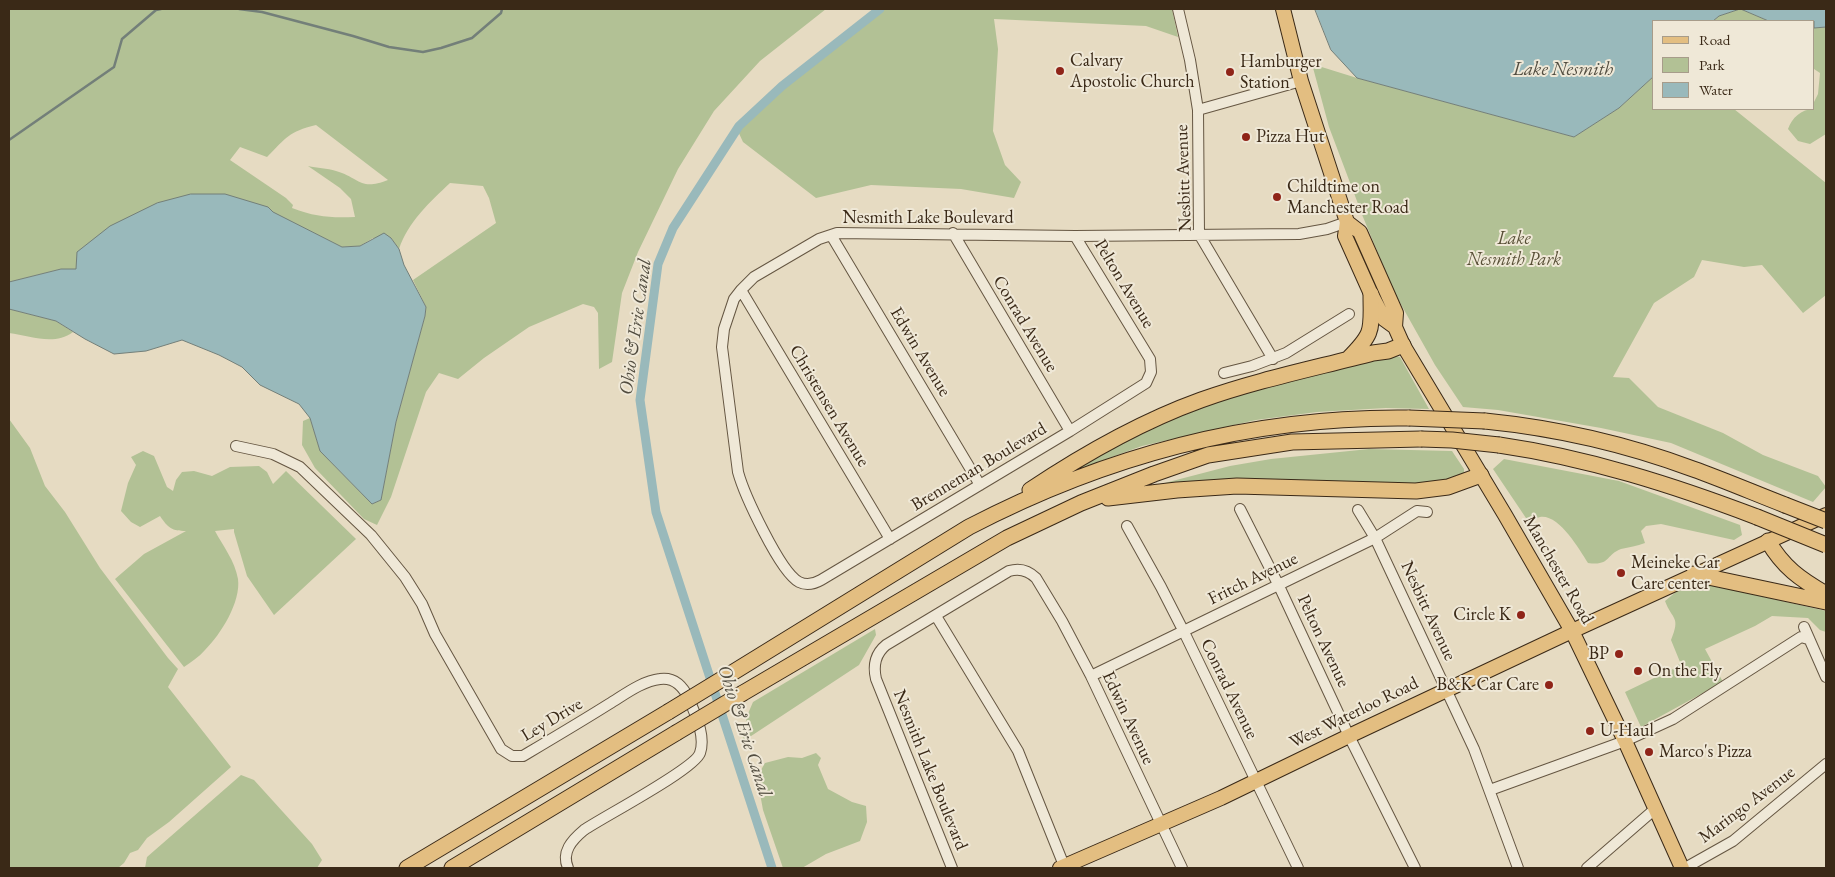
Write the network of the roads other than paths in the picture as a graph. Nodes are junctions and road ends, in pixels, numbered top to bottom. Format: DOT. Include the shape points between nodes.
graph roads {
  1 [pos="1178,9"];
  2 [pos="1283,9"];
  3 [pos="1301,81"];
  4 [pos="1198,110"];
  5 [pos="1347,222"];
  6 [pos="953,233"];
  7 [pos="1199,234"];
  8 [pos="832,235"];
  9 [pos="1075,236"];
  10 [pos="741,290"];
  11 [pos="1371,294"];
  12 [pos="1349,314"];
  13 [pos="1395,327"];
  14 [pos="1403,345"];
  15 [pos="1272,359"];
  16 [pos="1346,360"];
  17 [pos="1224,373"];
  18 [pos="1150,377"];
  19 [pos="1070,431"];
  20 [pos="236,446"];
  21 [pos="1481,475"];
  22 [pos="980,485"];
  23 [pos="1086,500"];
  24 [pos="1002,509"];
  25 [pos="1240,509"];
  26 [pos="1358,510"];
  27 [pos="1427,512"];
  28 [pos="1826,515"];
  29 [pos="1826,521"];
  30 [pos="1127,526"];
  31 [pos="1375,538"];
  32 [pos="890,539"];
  33 [pos="1768,541"];
  34 [pos="1826,544"];
  35 [pos="1694,574"];
  36 [pos="821,580"];
  37 [pos="1279,586"];
  38 [pos="1826,594"];
  39 [pos="1826,602"];
  40 [pos="936,616"];
  41 [pos="1804,627"];
  42 [pos="1572,631"];
  43 [pos="1184,632"];
  44 [pos="1808,639"];
  45 [pos="1092,676"];
  46 [pos="1826,677"];
  47 [pos="1447,690"];
  48 [pos="1349,736"];
  49 [pos="1625,741"];
  50 [pos="1826,764"];
  51 [pos="1255,781"];
  52 [pos="1490,790"];
  53 [pos="1655,810"];
  54 [pos="1160,826"];
  55 [pos="408,868"];
  56 [pos="452,868"];
  57 [pos="568,868"];
  58 [pos="952,868"];
  59 [pos="1063,868"];
  60 [pos="1182,868"];
  61 [pos="1298,868"];
  62 [pos="1415,868"];
  63 [pos="1518,868"];
  64 [pos="1587,868"];
  65 [pos="1684,868"];
  1 -- 4 [label="street, Nesbitt Avenue"];
  2 -- 3 [label="main road, Manchester Road"];
  3 -- 4 [label="street"];
  3 -- 5 [label="main road, Manchester Road"];
  4 -- 7 [label="street, Nesbitt Avenue"];
  5 -- 7 [label="street, Nesmith Lake Boulevard" via="1299,234"];
  5 -- 11 [label="main road, Manchester Road" via="1345,236"];
  5 -- 13 [label="main road, Manchester Road" via="1360,232 1396,313"];
  6 -- 8 [label="street, Nesmith Lake Boulevard"];
  6 -- 9 [label="street, Nesmith Lake Boulevard"];
  6 -- 19 [label="street, Conrad Avenue"];
  7 -- 9 [label="street, Nesmith Lake Boulevard"];
  7 -- 15 [label="street, Nesbitt Avenue"];
  8 -- 10 [label="street, Nesmith Lake Boulevard" via="761,273"];
  8 -- 22 [label="street, Edwin Avenue"];
  9 -- 18 [label="street, Pelton Avenue" via="1150,358"];
  10 -- 32 [label="street, Christensen Avenue"];
  10 -- 36 [label="street, Nesmith Lake Boulevard" via="734,299 722,346 738,472 745,494 788,574 803,584"];
  11 -- 13 [label="main road, Manchester Road" via="1384,319"];
  11 -- 16 [label="highway" via="1371,330 1363,344"];
  12 -- 15 [label="street"];
  13 -- 14 [label="main road, Manchester Road"];
  14 -- 16 [label="highway"];
  14 -- 21 [label="main road, Manchester Road"];
  15 -- 17 [label="street"];
  16 -- 24 [label="highway" via="1202,400 1144,423 1071,462"];
  18 -- 19 [label="street, Brenneman Boulevard" via="1143,386"];
  19 -- 22 [label="street, Brenneman Boulevard"];
  20 -- 57 [label="street, Ley Drive" via="273,454 300,467 370,535 422,604 498,745 507,754 528,754 652,680 669,679 683,688 700,733 697,759 680,773 575,837 567,850"];
  21 -- 23 [label="highway" via="1430,490 1218,487"];
  21 -- 42 [label="main road, Manchester Road"];
  22 -- 32 [label="street, Brenneman Boulevard"];
  23 -- 34 [label="highway, bridge" via="1208,455 1292,442 1452,440 1537,451 1658,481"];
  23 -- 56 [label="highway, bridge" via="1007,538"];
  24 -- 29 [label="highway, bridge" via="1118,462 1198,439 1323,420 1409,418 1485,421 1582,436 1692,468"];
  24 -- 55 [label="highway, bridge"];
  25 -- 37 [label="street, Pelton Avenue"];
  26 -- 31 [label="street, Nesbitt Avenue"];
  27 -- 31 [label="street, Fritch Avenue" via="1417,511"];
  28 -- 33 [label="main road, West Waterloo Road"];
  30 -- 43 [label="street, Conrad Avenue"];
  31 -- 37 [label="street, Fritch Avenue"];
  31 -- 47 [label="street, Nesbitt Avenue"];
  32 -- 36 [label="street, Brenneman Boulevard"];
  33 -- 35 [label="main road, West Waterloo Road"];
  33 -- 38 [label="highway" via="1789,569"];
  35 -- 39 [label="highway"];
  35 -- 42 [label="main road, West Waterloo Road"];
  37 -- 43 [label="street, Fritch Avenue"];
  37 -- 48 [label="street, Pelton Avenue"];
  40 -- 45 [label="street, Edwin Avenue" via="1014,570 1026,571 1040,584"];
  40 -- 58 [label="street, Nesmith Lake Boulevard" via="882,648 874,671"];
  40 -- 59 [label="street" via="1018,751"];
  41 -- 44 [label="street"];
  42 -- 47 [label="main road, West Waterloo Road"];
  42 -- 49 [label="main road, Manchester Road"];
  43 -- 45 [label="street, Fritch Avenue"];
  43 -- 51 [label="street, Conrad Avenue"];
  44 -- 46 [label="street"];
  44 -- 49 [label="street" via="1801,637 1682,714"];
  45 -- 54 [label="street, Edwin Avenue"];
  47 -- 48 [label="main road, West Waterloo Road"];
  47 -- 52 [label="street, Nesbitt Avenue"];
  48 -- 51 [label="main road, West Waterloo Road"];
  48 -- 62 [label="street, Pelton Avenue"];
  49 -- 52 [label="street"];
  49 -- 53 [label="main road, Manchester Road"];
  50 -- 65 [label="street, Maringo Avenue" via="1733,841"];
  51 -- 54 [label="main road, West Waterloo Road"];
  51 -- 61 [label="street, Conrad Avenue"];
  52 -- 63 [label="street, Nesbitt Avenue"];
  53 -- 64 [label="street"];
  53 -- 65 [label="main road, Manchester Road"];
  54 -- 59 [label="main road, West Waterloo Road"];
  54 -- 60 [label="street, Edwin Avenue"];
}
